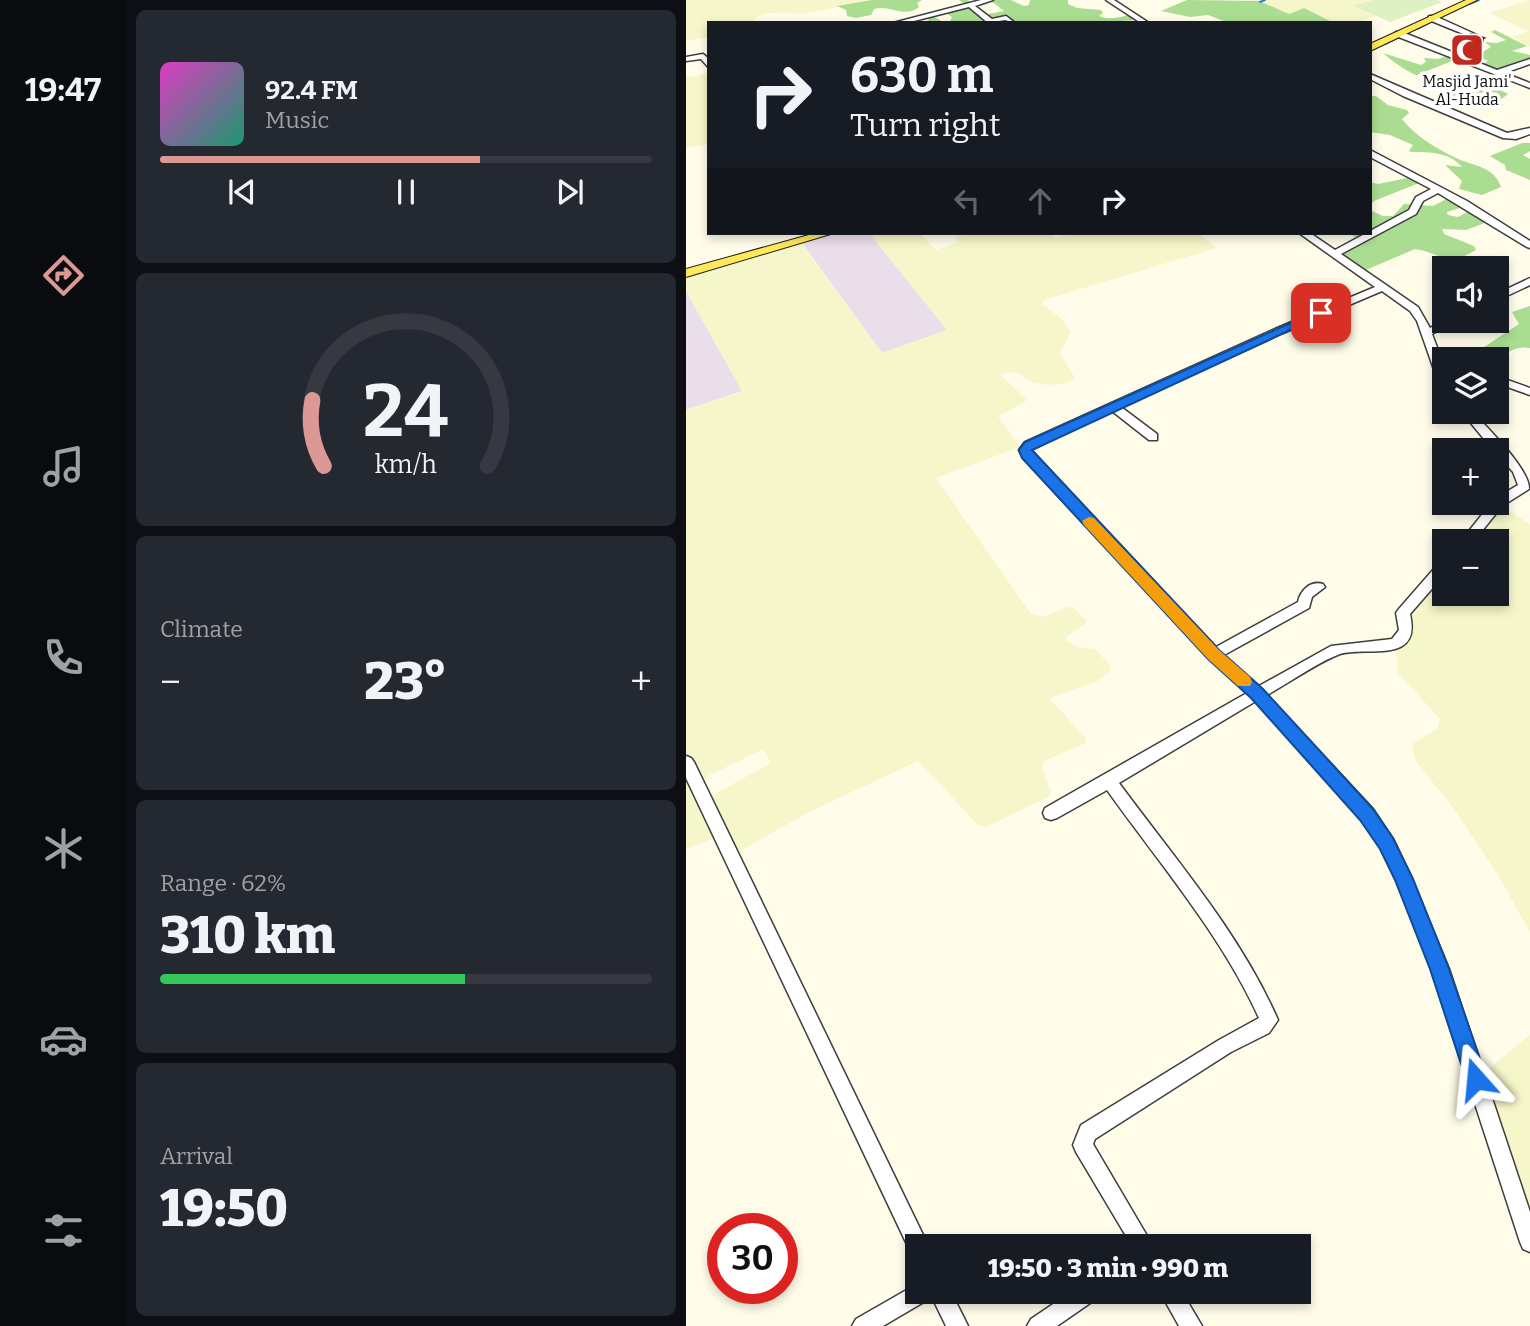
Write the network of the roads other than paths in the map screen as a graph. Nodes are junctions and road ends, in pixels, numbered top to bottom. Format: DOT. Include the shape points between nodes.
graph roads {
  1 [pos="990,0"];
  2 [pos="1109,0"];
  3 [pos="1473,0"];
  4 [pos="970,5"];
  5 [pos="1435,19"];
  6 [pos="904,21"];
  7 [pos="991,21"];
  8 [pos="991,21"];
  9 [pos="1010,21"];
  10 [pos="1143,21"];
  11 [pos="1402,35"];
  12 [pos="1465,38"];
  13 [pos="1372,47"];
  14 [pos="686,59"];
  15 [pos="1530,61"];
  16 [pos="707,63"];
  17 [pos="1497,73"];
  18 [pos="1372,77"];
  19 [pos="1530,86"];
  20 [pos="1530,131"];
  21 [pos="1372,154"];
  22 [pos="1439,189"];
  23 [pos="1372,234"];
  24 [pos="1307,235"];
  25 [pos="1370,235"];
  26 [pos="807,236"];
  27 [pos="1530,245"];
  28 [pos="1334,254"];
  29 [pos="686,273"];
  30 [pos="1530,281"];
  31 [pos="1383,287"];
  32 [pos="1509,292"];
  33 [pos="1432,330"];
  34 [pos="1427,333"];
  35 [pos="1433,347"];
  36 [pos="1509,384"];
  37 [pos="1530,392"];
  38 [pos="1114,407"];
  39 [pos="1477,424"];
  40 [pos="1153,437"];
  41 [pos="1477,529"];
  42 [pos="1432,580"];
  43 [pos="1318,587"];
  44 [pos="1213,654"];
  45 [pos="1257,693"];
  46 [pos="686,762"];
  47 [pos="1110,782"];
  48 [pos="1051,813"];
  49 [pos="912,1234"];
  50 [pos="1136,1234"];
  51 [pos="1530,1242"];
  52 [pos="905,1302"];
  53 [pos="946,1304"];
  54 [pos="1071,1304"];
  55 [pos="1177,1304"];
  56 [pos="863,1326"];
  57 [pos="957,1326"];
  58 [pos="1038,1326"];
  59 [pos="1191,1326"];
  1 -- 4 [label="street"];
  2 -- 10 [label="street"];
  3 -- 5 [label="main road"];
  4 -- 6 [label="street"];
  4 -- 8 [label="street"];
  5 -- 11 [label="main road"];
  5 -- 12 [label="street" via="1474,35"];
  7 -- 9 [label="street"];
  11 -- 13 [label="main road"];
  11 -- 17 [label="street"];
  14 -- 16 [label="street" via="703,56"];
  15 -- 17 [label="street"];
  17 -- 19 [label="street"];
  18 -- 20 [label="street" via="1506,136"];
  21 -- 22 [label="street"];
  22 -- 23 [label="street" via="1419,199 1413,212"];
  22 -- 27 [label="street"];
  24 -- 28 [label="street"];
  25 -- 28 [label="street"];
  26 -- 29 [label="main road"];
  28 -- 31 [label="street"];
  30 -- 32 [label="street"];
  31 -- 34 [label="street" via="1414,309"];
  31 -- 38 [label="street"];
  33 -- 34 [label="street"];
  34 -- 35 [label="street"];
  36 -- 37 [label="street"];
  38 -- 40 [label="street"];
  38 -- 44 [label="street" via="1029,445 1027,455"];
  39 -- 41 [label="street" via="1518,471 1525,486 1498,503"];
  42 -- 45 [label="street" via="1403,613 1404,638 1393,645 1336,650"];
  43 -- 44 [label="street" via="1306,595 1304,605"];
  44 -- 45 [label="street"];
  45 -- 47 [label="street"];
  45 -- 51 [label="street" via="1367,814 1387,844 1440,969"];
  46 -- 49 [label="street"];
  47 -- 48 [label="street"];
  47 -- 50 [label="street" via="1224,940 1269,1020 1088,1132 1083,1145"];
  52 -- 56 [label="street"];
  53 -- 57 [label="street"];
  54 -- 58 [label="street"];
  55 -- 59 [label="street"];
}
